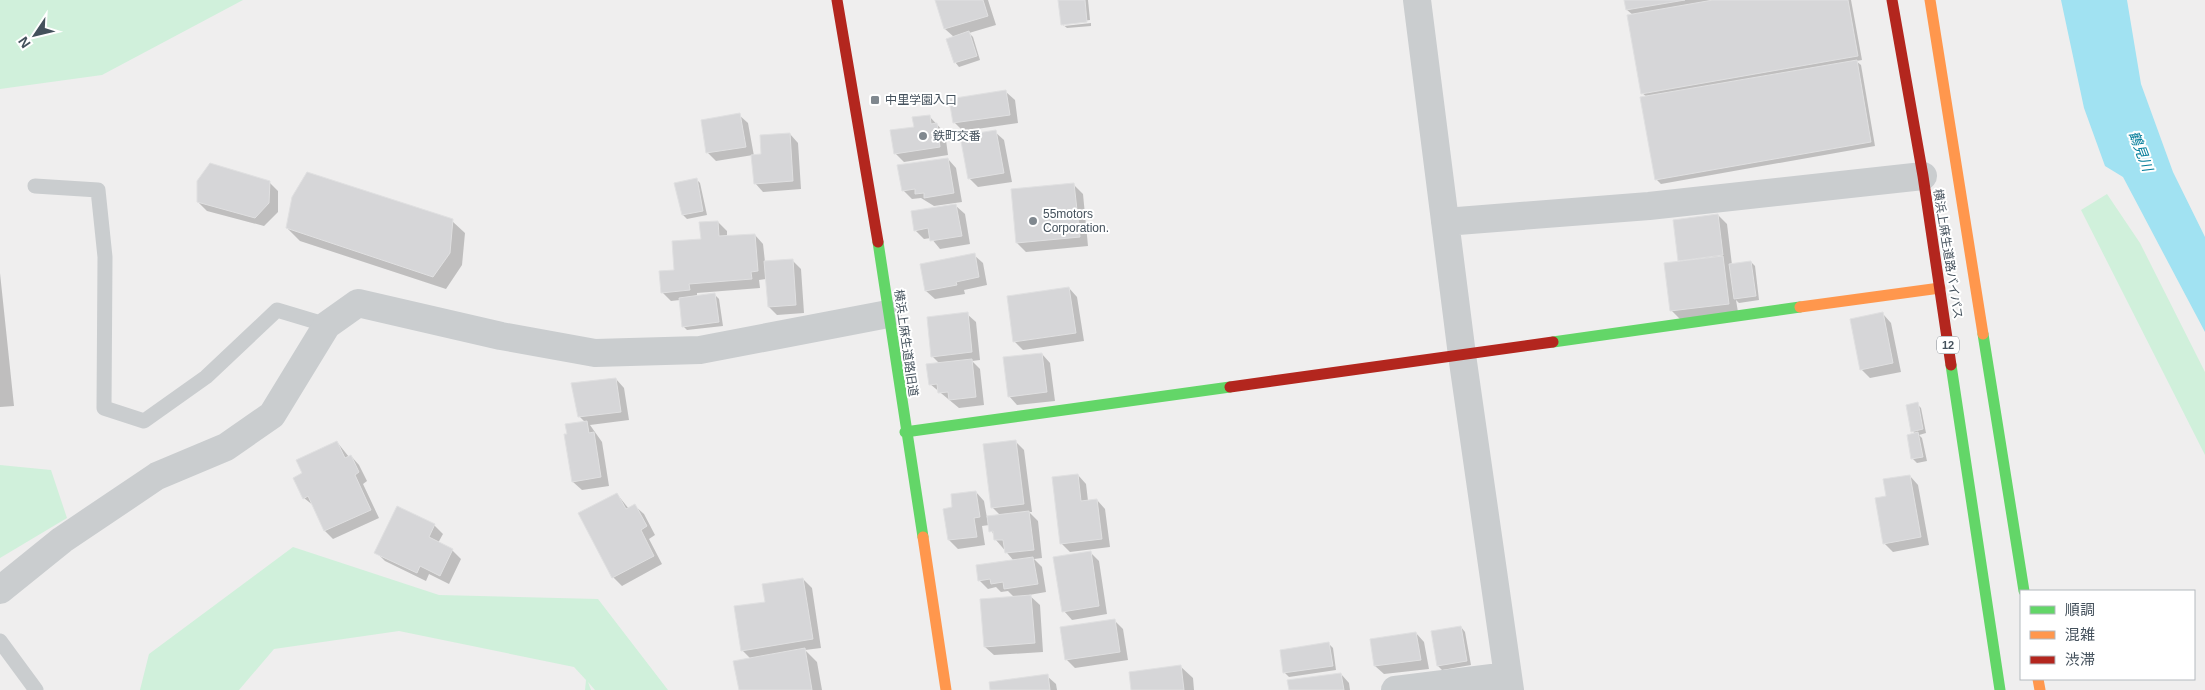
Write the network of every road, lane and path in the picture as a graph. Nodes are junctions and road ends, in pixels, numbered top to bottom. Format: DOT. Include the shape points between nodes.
graph roads {
  1 [pos="837,0"];
  2 [pos="1417,0"];
  3 [pos="1892,0"];
  4 [pos="1930,0"];
  5 [pos="1923,176"];
  6 [pos="35,186"];
  7 [pos="1445,222"];
  8 [pos="1940,288"];
  9 [pos="888,314"];
  10 [pos="327,325"];
  11 [pos="1462,355"];
  12 [pos="905,432"];
  13 [pos="0,590"];
  14 [pos="2024,590"];
  15 [pos="0,641"];
  16 [pos="1509,683"];
  17 [pos="36,690"];
  18 [pos="946,690"];
  19 [pos="1395,690"];
  20 [pos="2000,690"];
  1 -- 9 [label="street, 横浜上麻生道路旧道"];
  2 -- 7 [label="street"];
  3 -- 5 [label="street, 横浜上麻生道路バイパス / 12"];
  4 -- 14 [label="street, 横浜上麻生道路バイパス"];
  5 -- 7 [label="street" via="1649,206"];
  5 -- 8 [label="street, 横浜上麻生道路バイパス / 12"];
  6 -- 10 [label="lane" via="98,190 106,256 104,408 144,421 206,377 277,310"];
  7 -- 11 [label="street"];
  8 -- 11 [label="street"];
  8 -- 20 [label="street, 横浜上麻生道路バイパス / 12"];
  9 -- 10 [label="street" via="700,350 594,353 500,336 358,303"];
  9 -- 12 [label="street, 横浜上麻生道路旧道"];
  10 -- 13 [label="street" via="272,415 226,448 157,476 62,540"];
  11 -- 12 [label="street"];
  11 -- 16 [label="street"];
  12 -- 18 [label="street, 横浜上麻生道路旧道"];
  15 -- 17 [label="lane"];
  16 -- 19 [label="street"];
}
